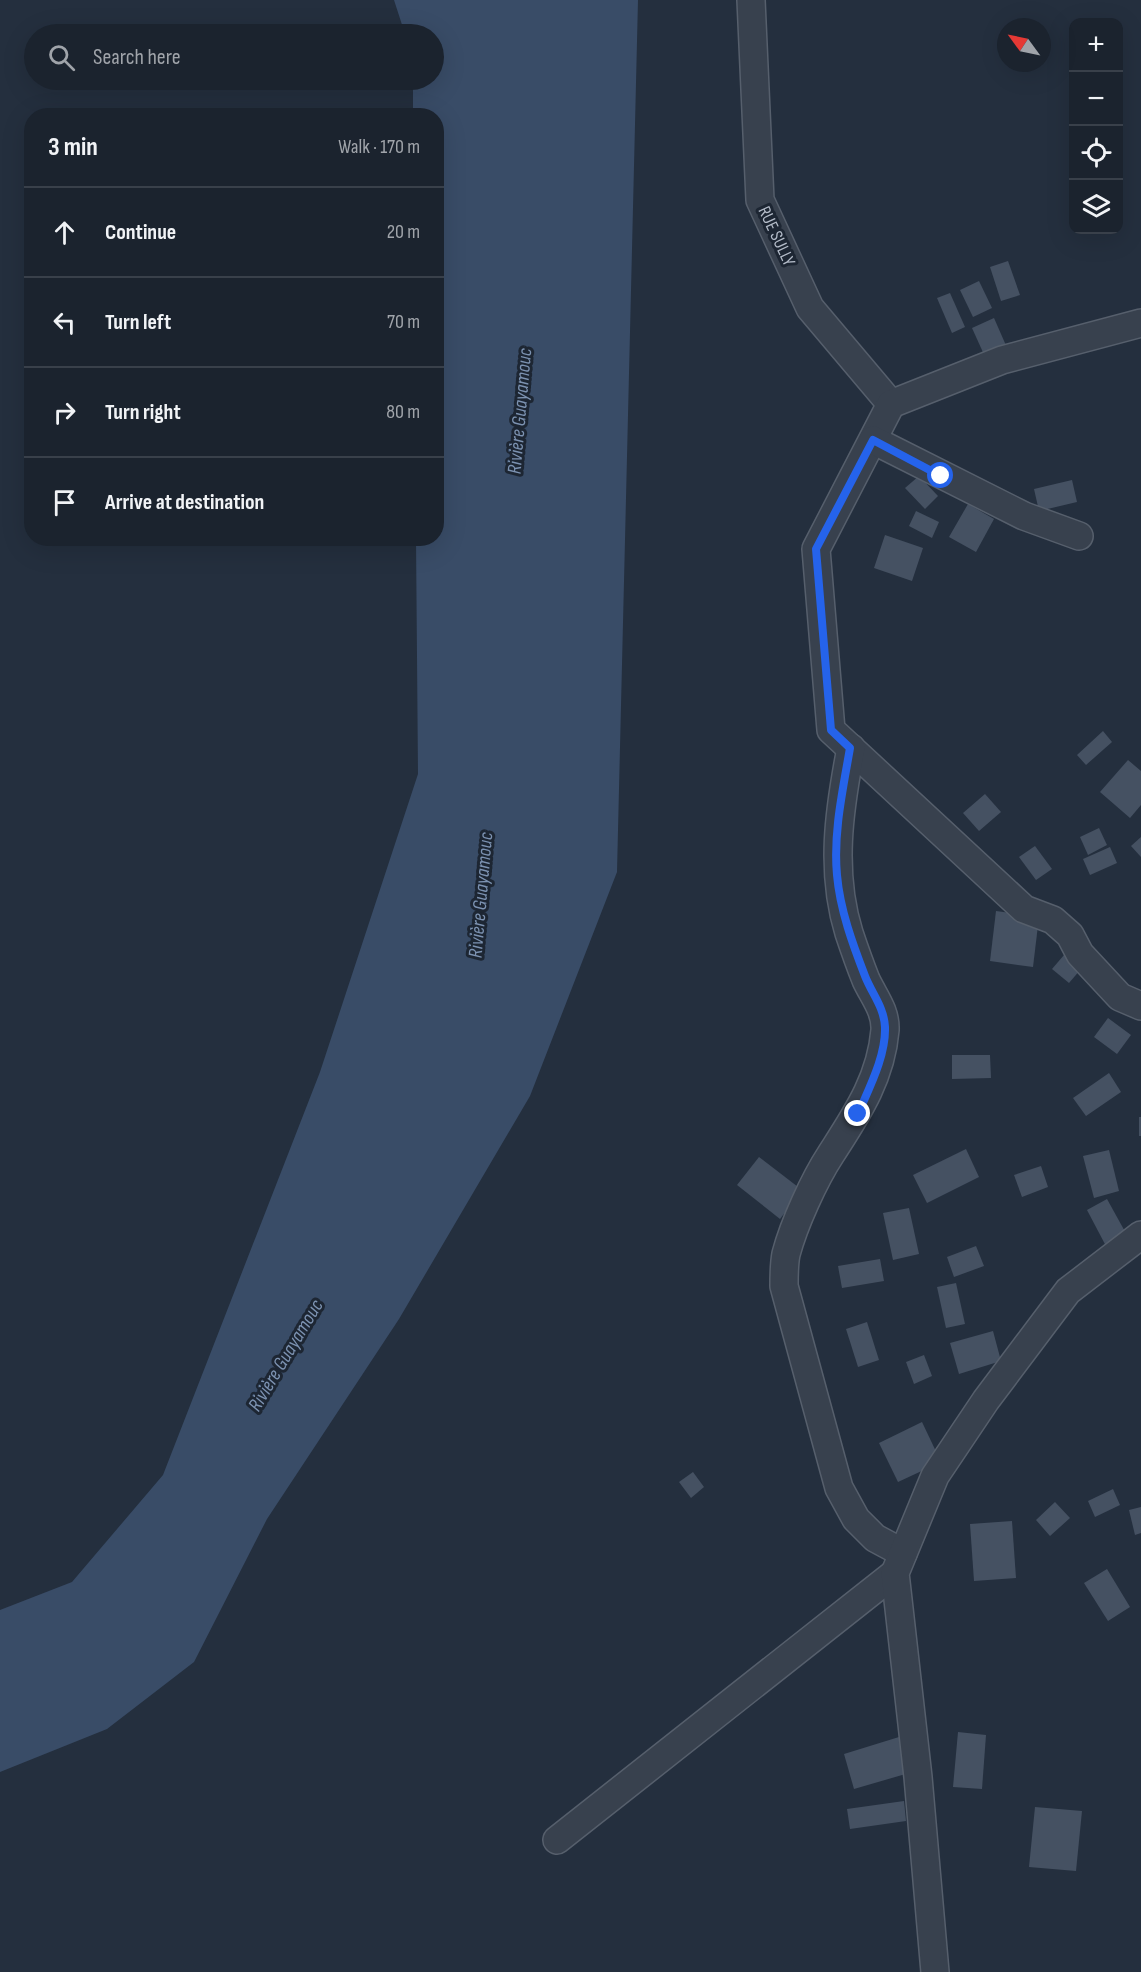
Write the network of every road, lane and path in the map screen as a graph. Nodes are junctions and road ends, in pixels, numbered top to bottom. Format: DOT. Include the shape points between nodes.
graph roads {
  1 [pos="751,0"];
  2 [pos="1141,323"];
  3 [pos="891,404"];
  4 [pos="873,440"];
  5 [pos="1079,536"];
  6 [pos="850,748"];
  7 [pos="1141,1006"];
  8 [pos="1141,1235"];
  9 [pos="899,1563"];
  10 [pos="557,1840"];
  11 [pos="935,1972"];
  1 -- 3 [label="street, RUE SULLY" via="760,200 810,308"];
  2 -- 3 [label="street" via="1002,360"];
  3 -- 4 [label="street"];
  4 -- 5 [label="street" via="1024,516"];
  4 -- 6 [label="street" via="816,549 831,730"];
  6 -- 7 [label="street" via="1024,909 1053,920 1070,935 1080,954 1120,997"];
  6 -- 9 [label="street" via="837,876 849,932 882,1009 885,1029 878,1067 858,1114 830,1156 800,1218 786,1255 784,1286 839,1488 856,1519"];
  8 -- 9 [label="street" via="1068,1291 986,1401 935,1476"];
  9 -- 10 [label="street"];
  9 -- 11 [label="street"];
}
